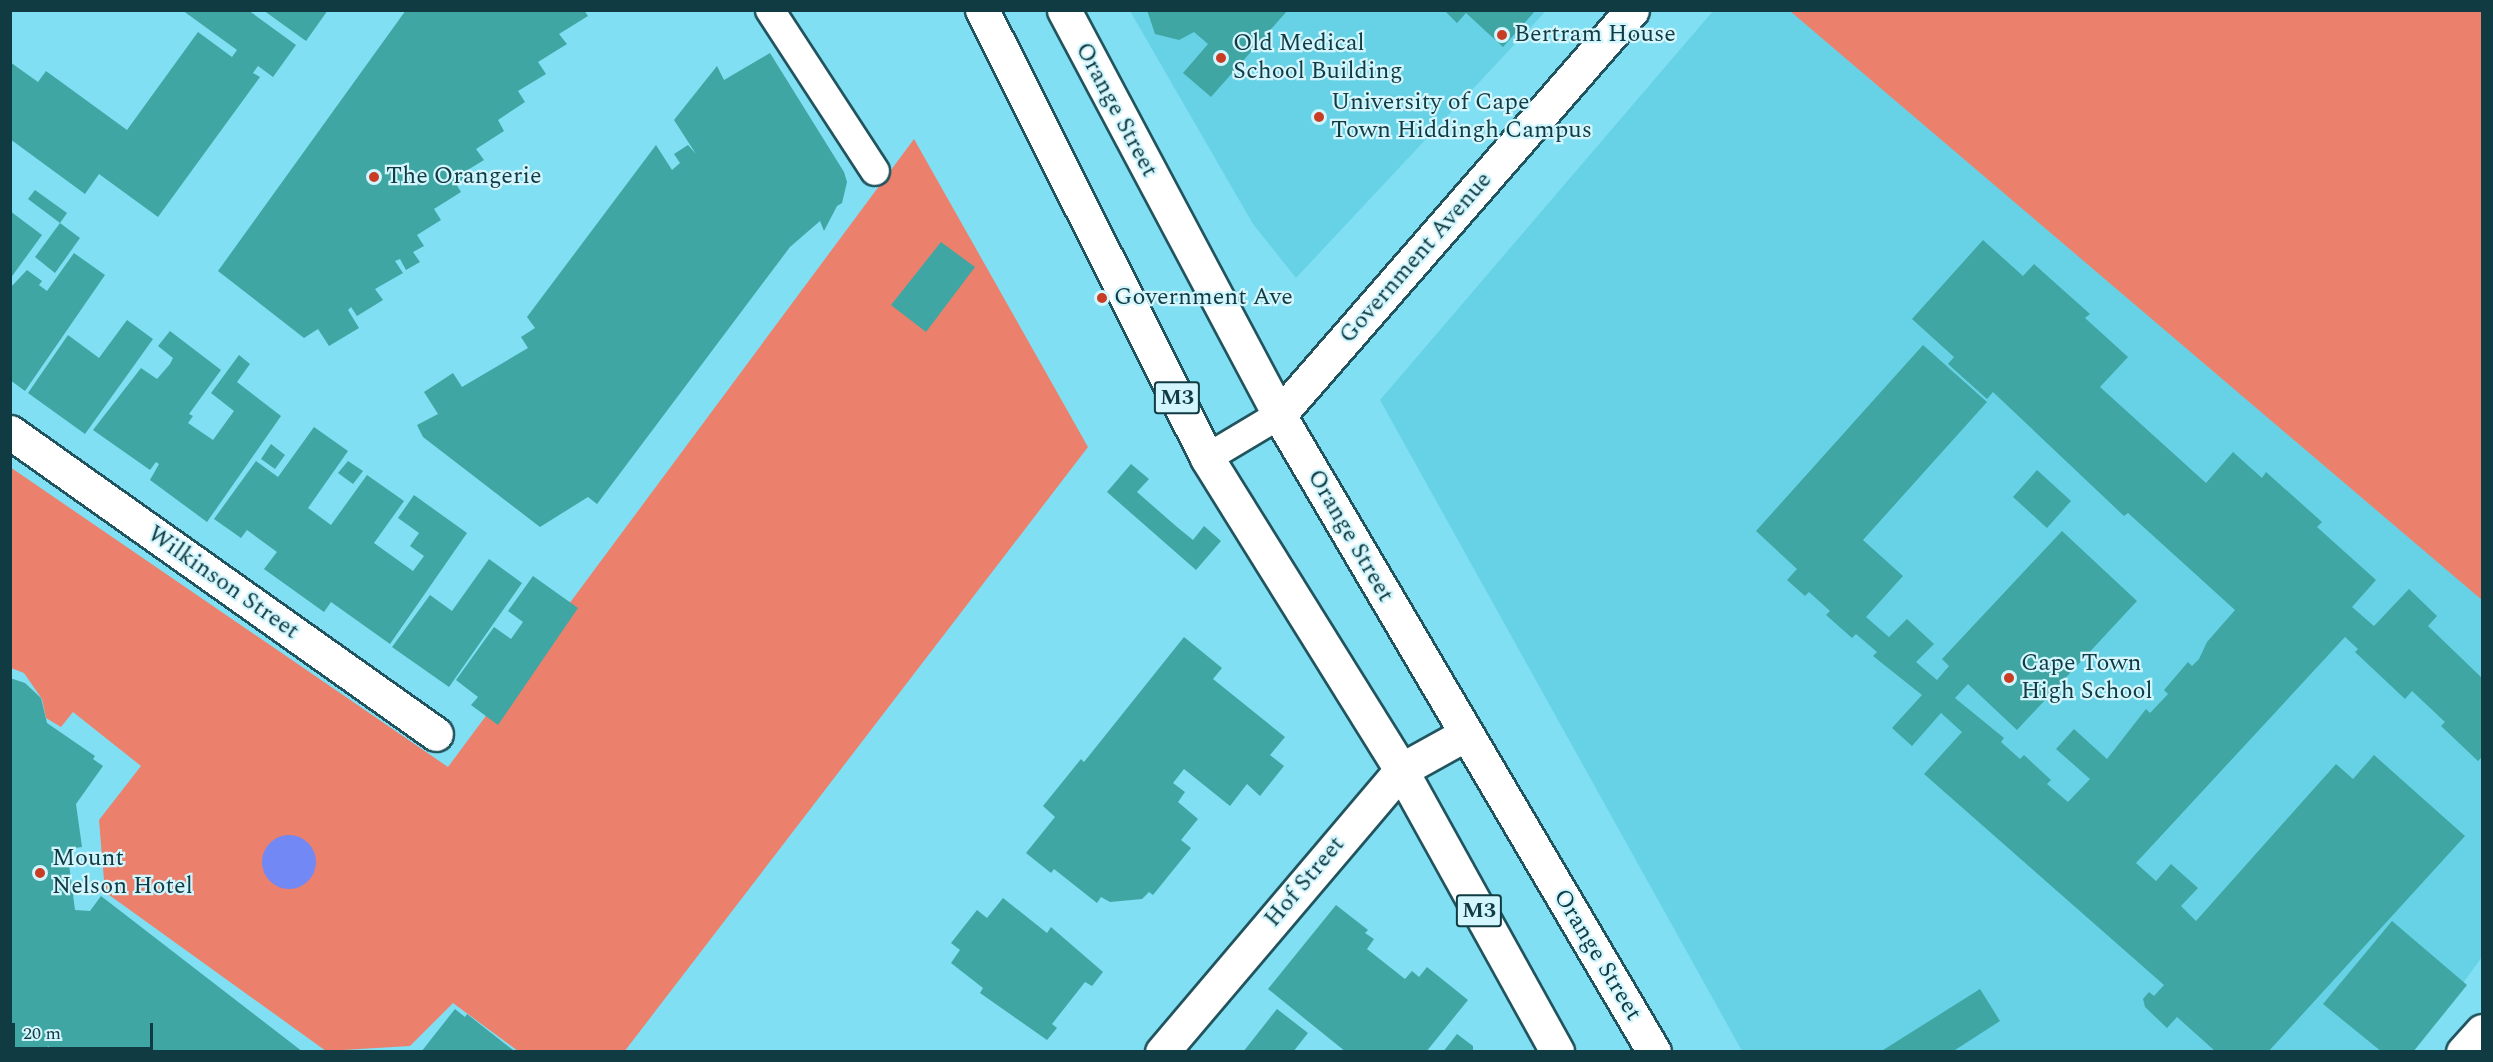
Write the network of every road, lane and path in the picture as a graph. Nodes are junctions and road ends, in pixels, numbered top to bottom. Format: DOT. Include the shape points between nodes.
graph roads {
  1 [pos="770,10"];
  2 [pos="982,10"];
  3 [pos="1064,10"];
  4 [pos="1632,10"];
  5 [pos="875,171"];
  6 [pos="1279,415"];
  7 [pos="10,432"];
  8 [pos="1207,458"];
  9 [pos="436,734"];
  10 [pos="1466,734"];
  11 [pos="1401,770"];
  12 [pos="2482,1031"];
  13 [pos="1162,1052"];
  14 [pos="1557,1052"];
  15 [pos="1654,1052"];
  16 [pos="2463,1052"];
  1 -- 5 [label="lane"];
  2 -- 8 [label="main road, M3"];
  3 -- 6 [label="main road, Orange Street"];
  4 -- 6 [label="main road, Government Avenue"];
  6 -- 8 [label="lane, Government Avenue"];
  6 -- 10 [label="main road, Orange Street"];
  7 -- 9 [label="main road, Wilkinson Street"];
  8 -- 11 [label="main road, M3"];
  10 -- 11 [label="main road, Hof Street"];
  10 -- 15 [label="main road, Orange Street"];
  11 -- 13 [label="main road, Hof Street"];
  11 -- 14 [label="main road, M3"];
  12 -- 16 [label="main road"];
}
